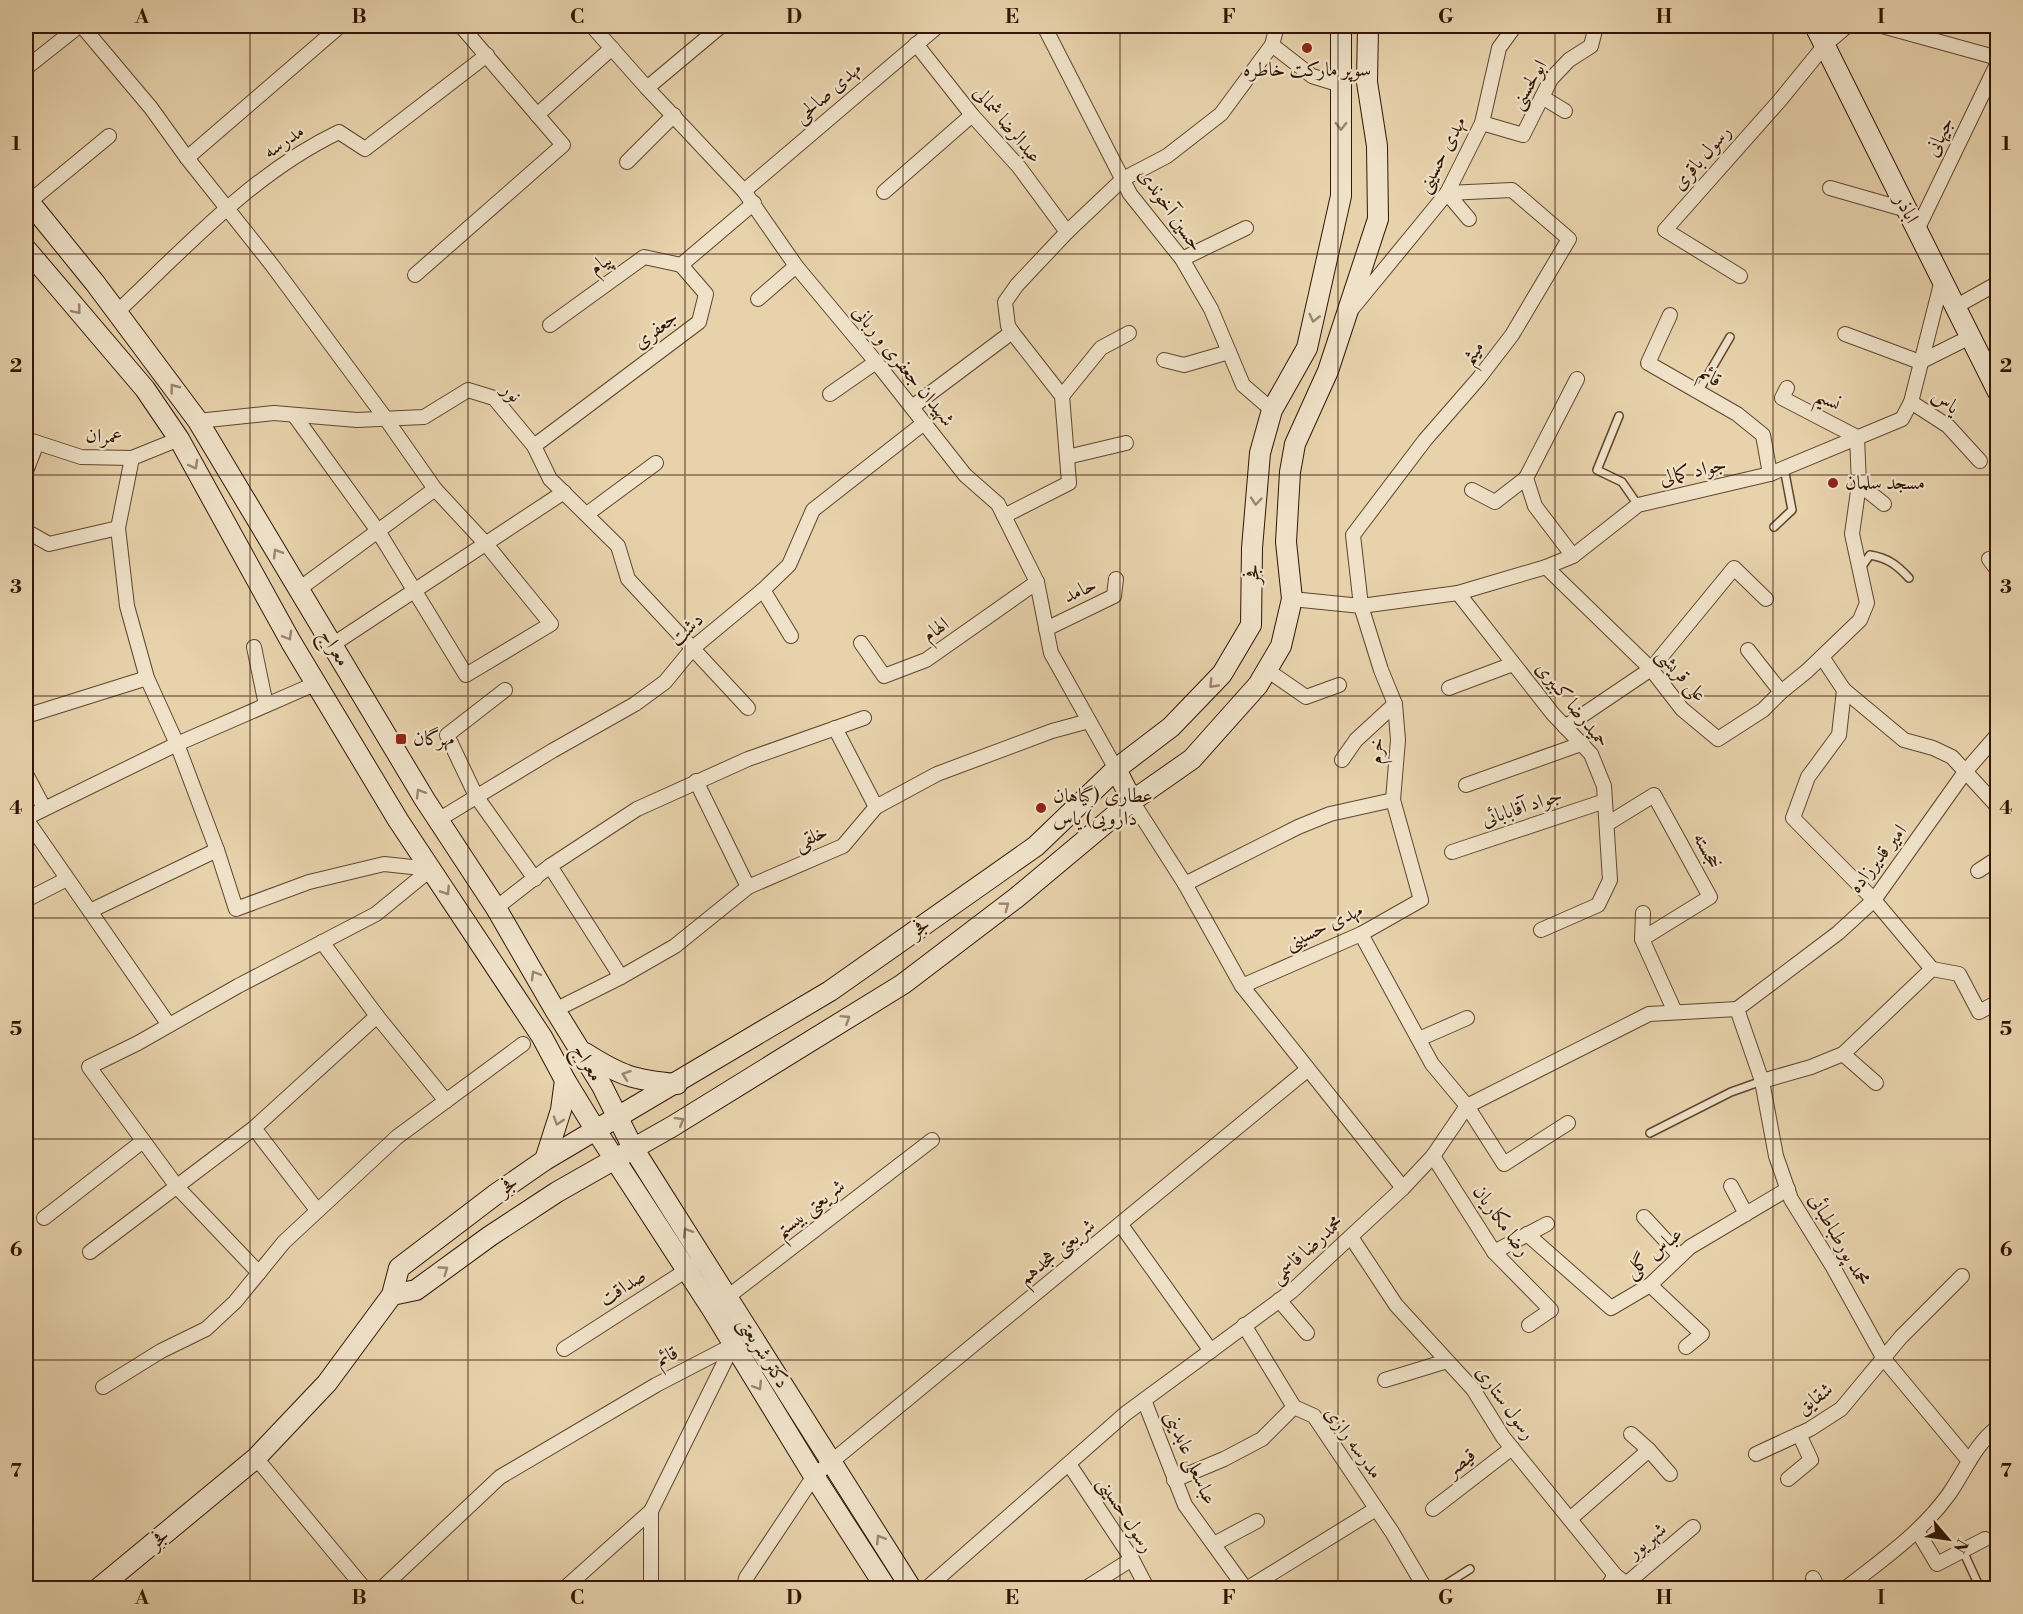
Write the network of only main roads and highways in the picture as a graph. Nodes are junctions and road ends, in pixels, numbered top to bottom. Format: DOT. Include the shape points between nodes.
graph roads {
  1 [pos="1341,26"];
  2 [pos="1368,26"];
  3 [pos="1815,26"];
  4 [pos="27,200"];
  5 [pos="26,249"];
  6 [pos="74,257"];
  7 [pos="49,276"];
  8 [pos="1998,392"];
  9 [pos="1116,768"];
  10 [pos="1132,801"];
  11 [pos="580,1050"];
  12 [pos="565,1080"];
  13 [pos="677,1083"];
  14 [pos="616,1117"];
  15 [pos="595,1130"];
  16 [pos="656,1135"];
  17 [pos="633,1148"];
  18 [pos="614,1159"];
  19 [pos="544,1160"];
  20 [pos="648,1171"];
  21 [pos="392,1295"];
  22 [pos="720,1303"];
  23 [pos="99,1588"];
  24 [pos="886,1588"];
  25 [pos="911,1588"];
  1 -- 9 [label="main road, فجر, one-way" via="1341,196 1307,348 1272,410 1260,453 1252,548 1251,625 1222,674 1193,705 1171,728"];
  2 -- 10 [label="main road" via="1367,82 1377,146 1377,219 1328,371 1295,444 1286,542 1292,599 1281,646 1258,685 1191,759"];
  3 -- 8 [label="main road, اباذر"];
  4 -- 6 [label="main road, معراج"];
  5 -- 7 [label="main road, معراج"];
  6 -- 7 [label="main road"];
  11 -- 6 [label="main road, معراج, one-way" via="198,420"];
  7 -- 12 [label="main road, معراج, one-way" via="145,389 179,439 291,642 398,820 542,1037"];
  9 -- 10 [label="main road"];
  9 -- 13 [label="main road, فجر" via="1036,846 830,991"];
  16 -- 10 [label="main road, one-way" via="903,984 1016,898"];
  13 -- 11 [label="main road, one-way" via="622,1075"];
  11 -- 14 [label="main road, معراج"];
  12 -- 15 [label="main road, معراج"];
  12 -- 19 [label="main road, one-way" via="561,1110"];
  13 -- 14 [label="main road, فجر"];
  14 -- 15 [label="main road, فجر"];
  14 -- 17 [label="main road, دکتر شریعتی"];
  15 -- 18 [label="main road, دکتر شریعتی"];
  15 -- 19 [label="main road, فجر"];
  16 -- 17 [label="main road"];
  16 -- 20 [label="main road" via="648,1151"];
  17 -- 18 [label="main road"];
  17 -- 20 [label="main road, دکتر شریعتی"];
  21 -- 18 [label="main road, one-way" via="416,1290 528,1211"];
  18 -- 22 [label="main road, دکتر شریعتی" via="686,1270"];
  19 -- 21 [label="main road, فجر" via="399,1268"];
  22 -- 20 [label="main road, دکتر شریعتی, one-way" via="704,1259"];
  21 -- 23 [label="main road, فجر" via="327,1383 256,1458"];
  22 -- 24 [label="main road, دکتر شریعتی, one-way" via="733,1345"];
  25 -- 22 [label="main road, دکتر شریعتی, one-way" via="750,1334"];
}
